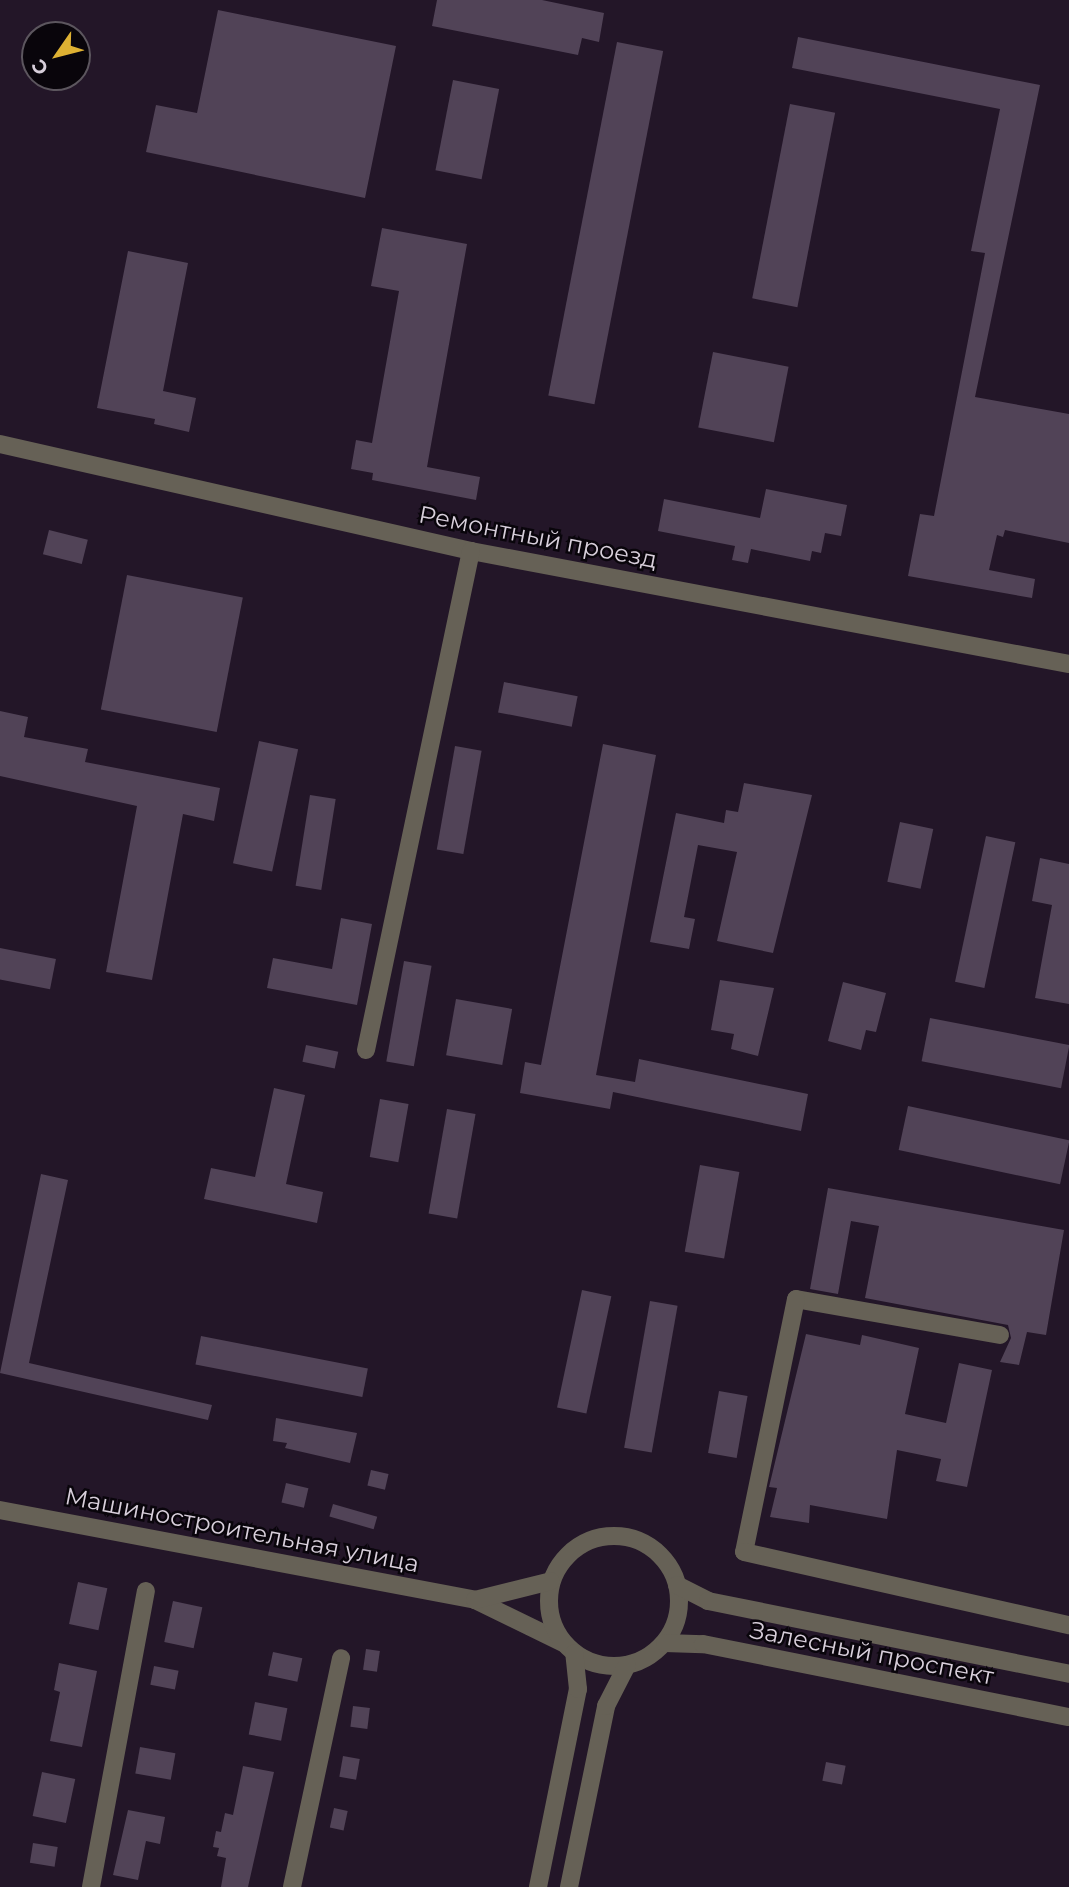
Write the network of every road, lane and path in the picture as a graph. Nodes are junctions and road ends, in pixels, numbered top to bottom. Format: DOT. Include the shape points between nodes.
graph roads {
  1 [pos="0,444"];
  2 [pos="471,551"];
  3 [pos="1069,663"];
  4 [pos="366,1051"];
  5 [pos="1000,1335"];
  6 [pos="0,1510"];
  7 [pos="551,1581"];
  8 [pos="677,1585"];
  9 [pos="146,1591"];
  10 [pos="475,1600"];
  11 [pos="1069,1625"];
  12 [pos="665,1643"];
  13 [pos="569,1648"];
  14 [pos="341,1658"];
  15 [pos="627,1665"];
  16 [pos="1069,1674"];
  17 [pos="1069,1717"];
  18 [pos="91,1887"];
  19 [pos="292,1887"];
  20 [pos="538,1887"];
  21 [pos="569,1887"];
  1 -- 2 [label="street, Ремонтный проезд"];
  2 -- 3 [label="street, Ремонтный проезд"];
  2 -- 4 [label="street"];
  5 -- 11 [label="street" via="796,1299 744,1552"];
  6 -- 10 [label="street, Машиностроительная улица"];
  7 -- 8 [label="street" via="574,1549 611,1535 633,1538 653,1548 668,1564"];
  7 -- 10 [label="street, Машиностроительная улица"];
  7 -- 13 [label="street" via="550,1616"];
  8 -- 12 [label="street" via="679,1605"];
  8 -- 16 [label="street, Залесный проспект" via="698,1599"];
  9 -- 18 [label="street"];
  10 -- 13 [label="street, Машиностроительная улица"];
  12 -- 15 [label="street"];
  12 -- 17 [label="street, Залесный проспект" via="703,1644"];
  13 -- 15 [label="street" via="600,1665"];
  13 -- 20 [label="street" via="578,1689"];
  14 -- 19 [label="street"];
  15 -- 21 [label="street" via="606,1706"];
}
